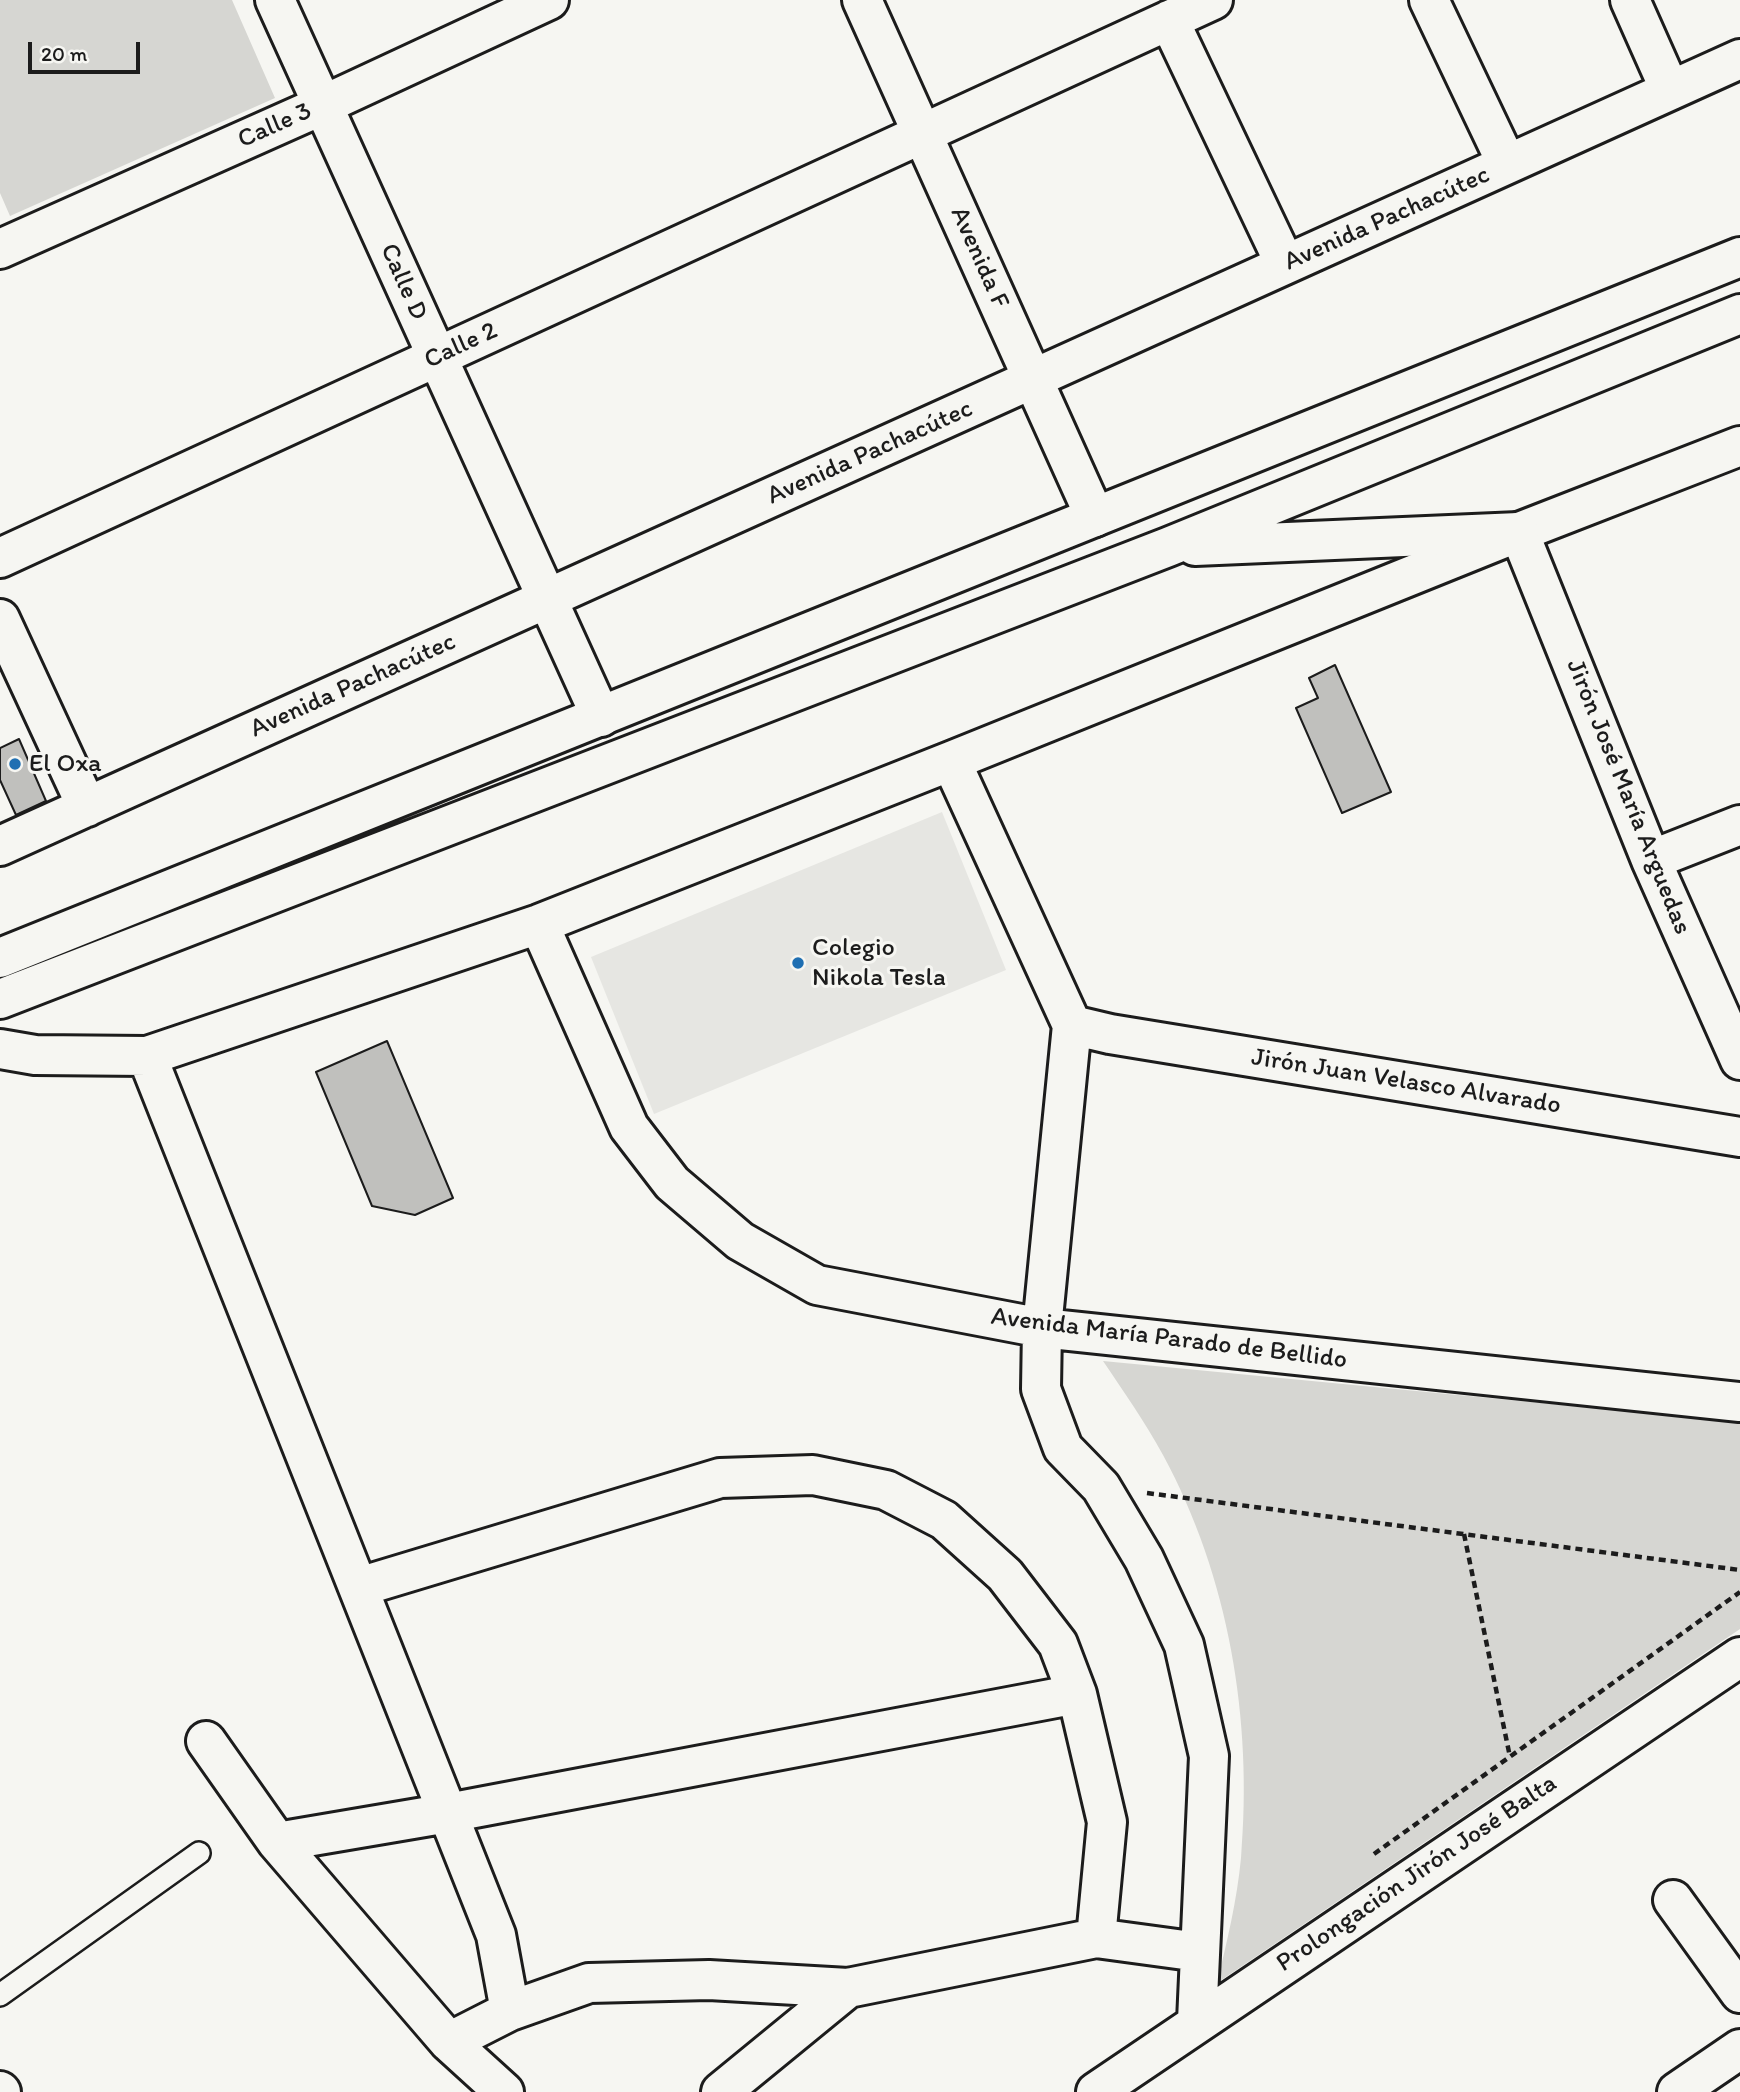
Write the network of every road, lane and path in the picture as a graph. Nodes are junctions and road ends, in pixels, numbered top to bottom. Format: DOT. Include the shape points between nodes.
graph roads {
  1 [pos="275,0"];
  2 [pos="549,0"];
  3 [pos="862,0"];
  4 [pos="1213,0"];
  5 [pos="1429,0"];
  6 [pos="1630,0"];
  7 [pos="1169,20"];
  8 [pos="1740,59"];
  9 [pos="1670,90"];
  10 [pos="323,105"];
  11 [pos="922,133"];
  12 [pos="1507,164"];
  13 [pos="0,249"];
  14 [pos="1740,257"];
  15 [pos="1285,264"];
  16 [pos="1740,314"];
  17 [pos="437,357"];
  18 [pos="1034,379"];
  19 [pos="1740,446"];
  20 [pos="1096,517"];
  21 [pos="1519,532"];
  22 [pos="1168,547"];
  23 [pos="0,558"];
  24 [pos="548,598"];
  25 [pos="0,618"];
  26 [pos="601,716"];
  27 [pos="951,761"];
  28 [pos="88,807"];
  29 [pos="1740,825"];
  30 [pos="34,831"];
  31 [pos="0,846"];
  32 [pos="1651,860"];
  33 [pos="0,873"];
  34 [pos="539,924"];
  35 [pos="0,958"];
  36 [pos="0,999"];
  37 [pos="1072,1025"];
  38 [pos="0,1049"];
  39 [pos="147,1056"];
  40 [pos="1740,1060"];
  41 [pos="1740,1137"];
  42 [pos="1042,1328"];
  43 [pos="1740,1402"];
  44 [pos="1101,1487"];
  45 [pos="1464,1534"];
  46 [pos="1740,1570"];
  47 [pos="359,1587"];
  48 [pos="1740,1592"];
  49 [pos="1740,1657"];
  50 [pos="1077,1694"];
  51 [pos="206,1741"];
  52 [pos="1510,1757"];
  53 [pos="448,1813"];
  54 [pos="277,1842"];
  55 [pos="199,1853"];
  56 [pos="1365,1861"];
  57 [pos="1673,1900"];
  58 [pos="1096,1938"];
  59 [pos="1199,1952"];
  60 [pos="848,1987"];
  61 [pos="1740,1993"];
  62 [pos="0,1995"];
  63 [pos="510,2011"];
  64 [pos="1197,2021"];
  65 [pos="449,2042"];
  66 [pos="1740,2049"];
  67 [pos="504,2092"];
  68 [pos="721,2092"];
  69 [pos="1096,2092"];
  70 [pos="1677,2092"];
  1 -- 10 [label="street, Calle D"];
  2 -- 10 [label="street, Calle 3"];
  3 -- 11 [label="street, Avenida F"];
  4 -- 7 [label="street, Calle 2"];
  5 -- 12 [label="street"];
  6 -- 9 [label="street"];
  7 -- 11 [label="street, Calle 2"];
  7 -- 15 [label="street"];
  8 -- 9 [label="street, Avenida Pachacútec"];
  9 -- 12 [label="street, Avenida Pachacútec"];
  10 -- 13 [label="street, Calle 3"];
  10 -- 17 [label="street, Calle D"];
  11 -- 17 [label="street, Calle 2"];
  11 -- 18 [label="street, Avenida F"];
  12 -- 15 [label="street, Avenida Pachacútec"];
  14 -- 20 [label="street"];
  15 -- 18 [label="street, Avenida Pachacútec"];
  16 -- 22 [label="street"];
  17 -- 23 [label="street, Calle 2"];
  17 -- 24 [label="street, Calle D"];
  18 -- 20 [label="street, Avenida F"];
  18 -- 24 [label="street, Avenida Pachacútec"];
  19 -- 21 [label="street"];
  20 -- 26 [label="street"];
  21 -- 22 [label="street"];
  21 -- 27 [label="street"];
  21 -- 32 [label="street, Jirón José María Arguedas"];
  22 -- 36 [label="street"];
  24 -- 26 [label="street, Calle D"];
  24 -- 28 [label="street, Avenida Pachacútec"];
  25 -- 28 [label="street"];
  26 -- 35 [label="street"];
  27 -- 34 [label="street"];
  27 -- 37 [label="street"];
  28 -- 30 [label="street, Avenida Pachacútec"];
  29 -- 32 [label="street"];
  30 -- 31 [label="street, Avenida Pachacútec"];
  30 -- 33 [label="street"];
  32 -- 40 [label="street, Jirón José María Arguedas"];
  34 -- 39 [label="street"];
  34 -- 42 [label="street, Avenida María Parado de Bellido" via="629,1127 672,1183 740,1241 817,1285"];
  37 -- 41 [label="street, Jirón Juan Velasco Alvarado"];
  37 -- 42 [label="street"];
  38 -- 39 [label="street" via="35,1055"];
  39 -- 47 [label="street"];
  42 -- 43 [label="street, Avenida María Parado de Bellido"];
  42 -- 44 [label="street" via="1041,1389 1063,1448"];
  44 -- 45 [label="path"];
  44 -- 59 [label="street" via="1144,1559 1185,1645 1209,1756"];
  45 -- 46 [label="path"];
  45 -- 52 [label="path"];
  47 -- 50 [label="street" via="720,1478 813,1475 886,1490 944,1520 1005,1575 1058,1644"];
  47 -- 53 [label="street"];
  48 -- 52 [label="path"];
  49 -- 64 [label="street, Prolongación Jirón José Balta"];
  50 -- 53 [label="street"];
  50 -- 58 [label="street" via="1107,1822"];
  51 -- 54 [label="street"];
  52 -- 56 [label="path"];
  53 -- 54 [label="street"];
  53 -- 63 [label="street" via="496,1935"];
  54 -- 65 [label="street"];
  55 -- 62 [label="lane"];
  57 -- 61 [label="street"];
  58 -- 59 [label="street"];
  58 -- 60 [label="street"];
  59 -- 64 [label="street"];
  60 -- 63 [label="street" via="709,1980 589,1983"];
  60 -- 68 [label="street"];
  63 -- 65 [label="street"];
  64 -- 69 [label="street, Prolongación Jirón José Balta"];
  65 -- 67 [label="street"];
  66 -- 70 [label="street"];
}
